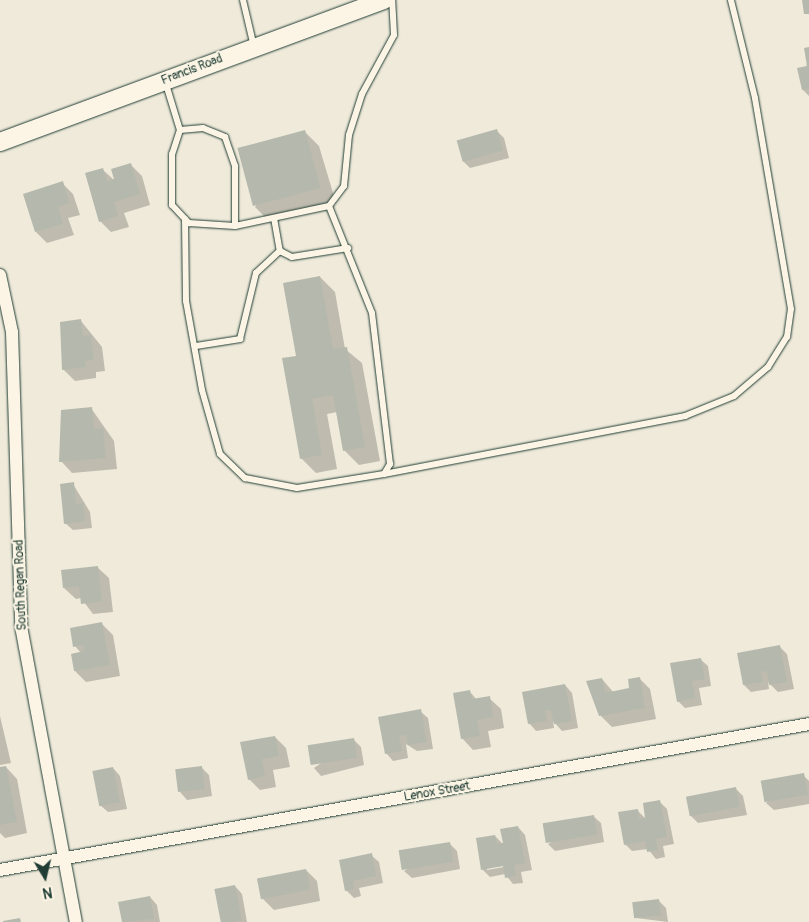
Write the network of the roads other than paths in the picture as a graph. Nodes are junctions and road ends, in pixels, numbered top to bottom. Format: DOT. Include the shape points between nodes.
graph roads {
  1 [pos="243,0"];
  2 [pos="384,0"];
  3 [pos="392,0"];
  4 [pos="731,0"];
  5 [pos="254,47"];
  6 [pos="165,80"];
  7 [pos="180,130"];
  8 [pos="0,142"];
  9 [pos="329,206"];
  10 [pos="274,218"];
  11 [pos="185,219"];
  12 [pos="235,226"];
  13 [pos="348,248"];
  14 [pos="280,251"];
  15 [pos="0,275"];
  16 [pos="196,346"];
  17 [pos="384,474"];
  18 [pos="809,724"];
  19 [pos="65,860"];
  20 [pos="0,870"];
  21 [pos="76,922"];
  1 -- 5 [label="lane"];
  2 -- 5 [label="street, Francis Road"];
  3 -- 9 [label="lane" via="394,35 362,94 349,134 344,186"];
  4 -- 17 [label="lane" via="754,98 791,310 787,337 768,367 734,396 684,416"];
  5 -- 6 [label="street, Francis Road"];
  6 -- 7 [label="lane"];
  6 -- 8 [label="street, Francis Road"];
  7 -- 11 [label="lane" via="172,154 172,205"];
  7 -- 12 [label="lane" via="202,128 225,136 235,166"];
  9 -- 10 [label="lane"];
  9 -- 13 [label="lane"];
  10 -- 12 [label="lane"];
  10 -- 14 [label="lane"];
  11 -- 12 [label="lane" via="189,223"];
  11 -- 16 [label="lane" via="186,301"];
  13 -- 14 [label="lane" via="292,257"];
  13 -- 17 [label="lane" via="372,313 390,464"];
  14 -- 16 [label="lane" via="256,273 240,339"];
  15 -- 19 [label="street, South Regan Road" via="12,332 21,626"];
  16 -- 17 [label="lane" via="202,390 220,454 245,478 297,488"];
  18 -- 19 [label="street, Lenox Street"];
  19 -- 20 [label="street, Lenox Street"];
  19 -- 21 [label="street, South Regan Road"];
}
